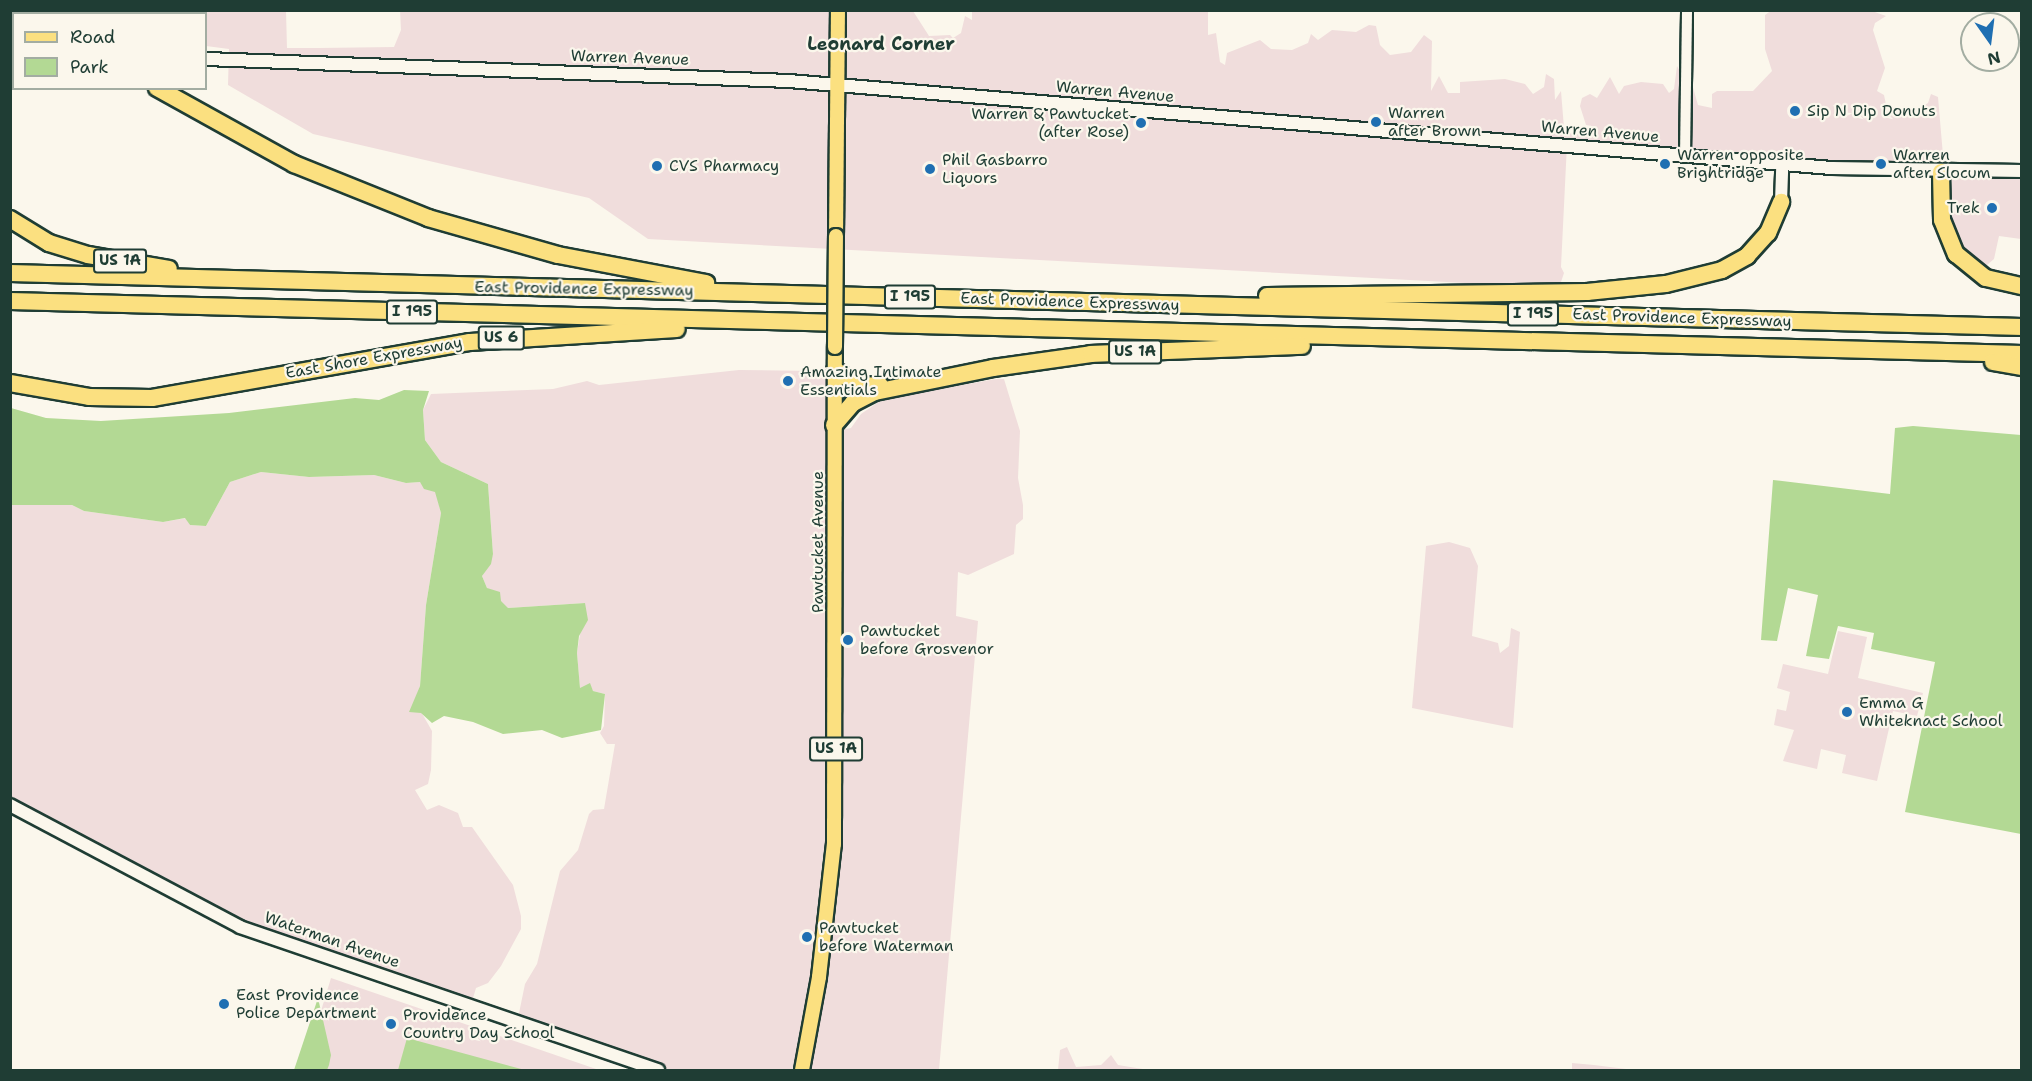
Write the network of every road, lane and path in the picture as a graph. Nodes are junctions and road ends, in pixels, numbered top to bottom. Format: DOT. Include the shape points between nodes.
graph roads {
  1 [pos="838,10"];
  2 [pos="1687,10"];
  3 [pos="207,59"];
  4 [pos="839,85"];
  5 [pos="161,90"];
  6 [pos="1684,156"];
  7 [pos="1782,164"];
  8 [pos="2022,171"];
  9 [pos="1941,172"];
  10 [pos="1781,202"];
  11 [pos="10,219"];
  12 [pos="10,273"];
  13 [pos="238,280"];
  14 [pos="2022,286"];
  15 [pos="775,294"];
  16 [pos="10,301"];
  17 [pos="1044,301"];
  18 [pos="813,322"];
  19 [pos="2022,327"];
  20 [pos="1452,340"];
  21 [pos="1927,352"];
  22 [pos="2022,354"];
  23 [pos="2022,367"];
  24 [pos="835,370"];
  25 [pos="921,382"];
  26 [pos="10,383"];
  27 [pos="834,425"];
  28 [pos="10,805"];
  29 [pos="658,1071"];
  30 [pos="802,1071"];
  1 -- 4 [label="main road, Pawtucket Avenue"];
  2 -- 6 [label="street"];
  3 -- 4 [label="main road, Warren Avenue"];
  4 -- 6 [label="main road, Warren Avenue"];
  4 -- 24 [label="main road, Pawtucket Avenue / US 1A, bridge"];
  5 -- 15 [label="highway" via="294,164 447,224 576,260"];
  6 -- 7 [label="main road, Warren Avenue"];
  7 -- 9 [label="main road, Warren Avenue"];
  7 -- 10 [label="main road"];
  8 -- 9 [label="main road, Warren Avenue"];
  9 -- 14 [label="highway" via="1942,220 1956,254 1986,278"];
  10 -- 17 [label="highway" via="1768,233 1739,262 1700,277 1646,287 1587,292"];
  11 -- 13 [label="highway, US 1A" via="49,243 88,255"];
  12 -- 13 [label="highway, East Providence Expressway / I 195"];
  13 -- 15 [label="highway, East Providence Expressway / I 195"];
  15 -- 17 [label="highway, East Providence Expressway / I 195"];
  16 -- 18 [label="highway, East Providence Expressway / I 195"];
  17 -- 19 [label="highway, East Providence Expressway / I 195"];
  18 -- 20 [label="highway, East Providence Expressway / I 195"];
  18 -- 26 [label="highway, East Shore Expressway / US 6" via="470,342 152,398 78,396"];
  20 -- 21 [label="highway, East Providence Expressway / I 195"];
  20 -- 25 [label="highway, US 1A" via="1091,354"];
  21 -- 22 [label="highway, East Providence Expressway / I 195"];
  21 -- 23 [label="highway"];
  24 -- 25 [label="highway" via="860,386"];
  24 -- 27 [label="main road, Pawtucket Avenue / US 1A"];
  25 -- 27 [label="highway, US 1A" via="863,397"];
  27 -- 30 [label="main road, Pawtucket Avenue / US 1A" via="834,844 819,977"];
  28 -- 29 [label="main road, Waterman Avenue" via="240,927"];
}
